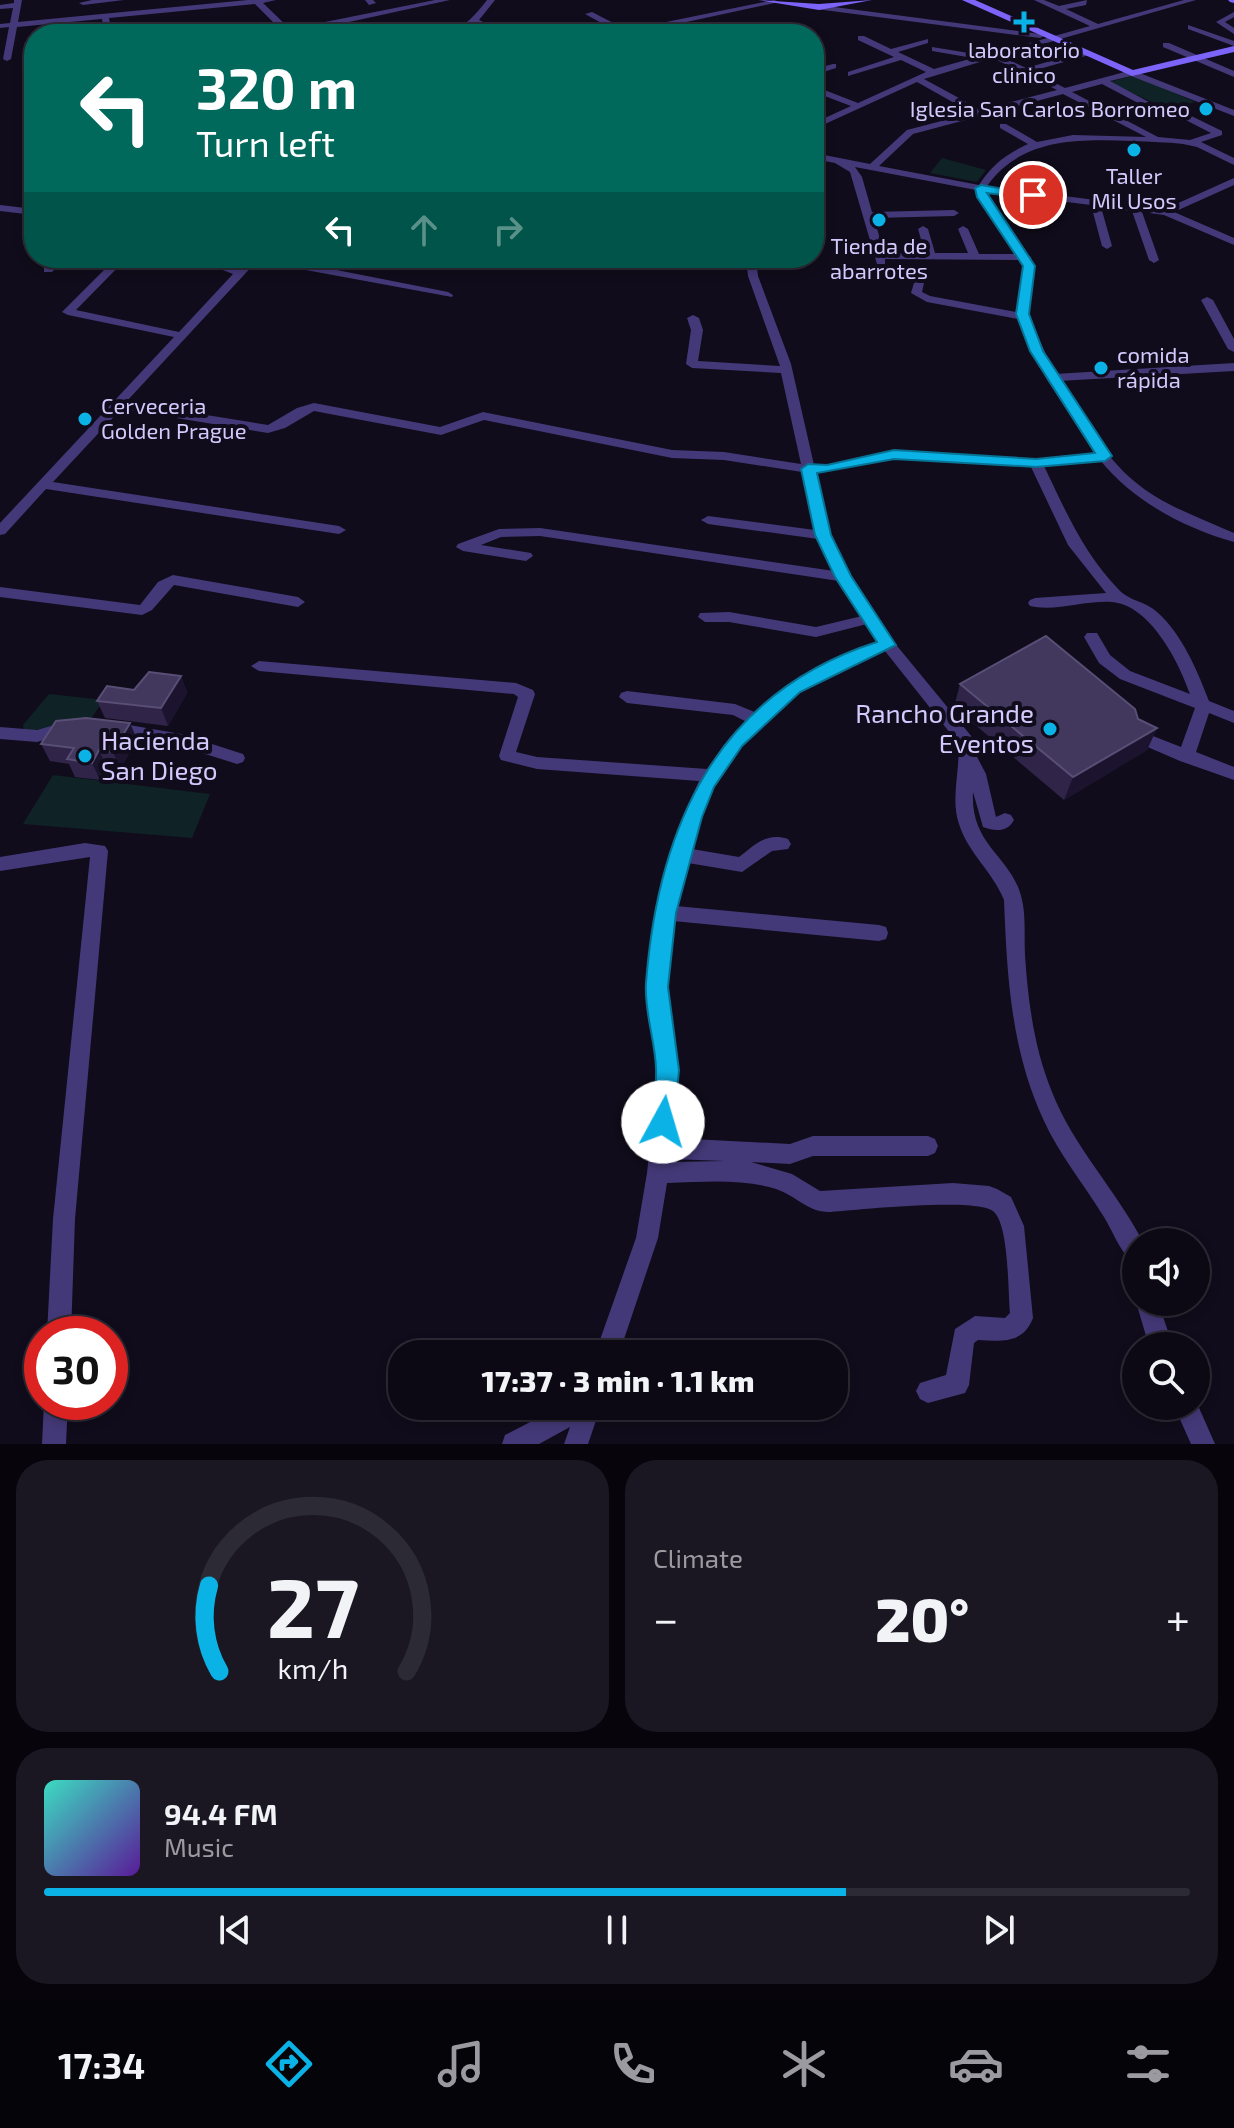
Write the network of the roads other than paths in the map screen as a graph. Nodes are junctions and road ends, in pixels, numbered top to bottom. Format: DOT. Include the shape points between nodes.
graph roads {
  1 [pos="120,0"];
  2 [pos="272,0"];
  3 [pos="446,0"];
  4 [pos="491,0"];
  5 [pos="763,0"];
  6 [pos="867,0"];
  7 [pos="967,0"];
  8 [pos="1038,0"];
  9 [pos="1083,0"];
  10 [pos="1140,0"];
  11 [pos="1192,0"];
  12 [pos="256,1"];
  13 [pos="775,2"];
  14 [pos="17,3"];
  15 [pos="83,3"];
  16 [pos="0,7"];
  17 [pos="819,7"];
  18 [pos="1161,8"];
  19 [pos="1057,9"];
  20 [pos="589,14"];
  21 [pos="1234,14"];
  22 [pos="105,16"];
  23 [pos="474,20"];
  24 [pos="24,24"];
  25 [pos="24,24"];
  26 [pos="106,24"];
  27 [pos="280,24"];
  28 [pos="332,24"];
  29 [pos="468,24"];
  30 [pos="483,24"];
  31 [pos="607,24"];
  32 [pos="673,24"];
  33 [pos="14,25"];
  34 [pos="1095,25"];
  35 [pos="0,26"];
  36 [pos="1191,27"];
  37 [pos="1234,32"];
  38 [pos="1050,37"];
  39 [pos="861,38"];
  40 [pos="925,41"];
  41 [pos="1166,45"];
  42 [pos="1234,47"];
  43 [pos="935,49"];
  44 [pos="891,52"];
  45 [pos="1086,53"];
  46 [pos="992,54"];
  47 [pos="901,57"];
  48 [pos="980,57"];
  49 [pos="1198,58"];
  50 [pos="7,59"];
  51 [pos="833,66"];
  52 [pos="824,69"];
  53 [pos="1025,71"];
  54 [pos="933,72"];
  55 [pos="1132,73"];
  56 [pos="851,74"];
  57 [pos="1234,74"];
  58 [pos="915,78"];
  59 [pos="1103,81"];
  60 [pos="1066,92"];
  61 [pos="824,93"];
  62 [pos="1234,98"];
  63 [pos="1203,102"];
  64 [pos="857,105"];
  65 [pos="1234,113"];
  66 [pos="981,114"];
  67 [pos="824,121"];
  68 [pos="1003,126"];
  69 [pos="1160,140"];
  70 [pos="1192,142"];
  71 [pos="1037,146"];
  72 [pos="824,158"];
  73 [pos="1234,162"];
  74 [pos="824,163"];
  75 [pos="845,163"];
  76 [pos="873,166"];
  77 [pos="1234,181"];
  78 [pos="981,188"];
  79 [pos="1095,203"];
  80 [pos="1135,206"];
  81 [pos="0,208"];
  82 [pos="24,211"];
  83 [pos="1166,212"];
  84 [pos="954,213"];
  85 [pos="868,215"];
  86 [pos="923,229"];
  87 [pos="963,229"];
  88 [pos="1233,243"];
  89 [pos="1107,246"];
  90 [pos="931,257"];
  91 [pos="975,257"];
  92 [pos="1026,257"];
  93 [pos="1154,260"];
  94 [pos="112,268"];
  95 [pos="226,268"];
  96 [pos="246,268"];
  97 [pos="309,268"];
  98 [pos="752,268"];
  99 [pos="241,273"];
  100 [pos="919,283"];
  101 [pos="448,295"];
  102 [pos="1207,300"];
  103 [pos="1023,317"];
  104 [pos="693,318"];
  105 [pos="184,336"];
  106 [pos="1234,349"];
  107 [pos="1234,367"];
  108 [pos="786,370"];
  109 [pos="1053,378"];
  110 [pos="120,405"];
  111 [pos="1105,456"];
  112 [pos="1036,463"];
  113 [pos="808,469"];
  114 [pos="43,485"];
  115 [pos="0,512"];
  116 [pos="16,514"];
  117 [pos="708,520"];
  118 [pos="339,530"];
  119 [pos="0,531"];
  120 [pos="823,535"];
  121 [pos="1234,538"];
  122 [pos="526,556"];
  123 [pos="844,577"];
  124 [pos="0,592"];
  125 [pos="1117,597"];
  126 [pos="298,602"];
  127 [pos="1035,603"];
  128 [pos="705,617"];
  129 [pos="872,618"];
  130 [pos="1092,637"];
  131 [pos="888,645"];
  132 [pos="259,666"];
  133 [pos="627,697"];
  134 [pos="1203,707"];
  135 [pos="1234,717"];
  136 [pos="759,720"];
  137 [pos="0,733"];
  138 [pos="1135,735"];
  139 [pos="1186,757"];
  140 [pos="237,758"];
  141 [pos="970,758"];
  142 [pos="1234,774"];
  143 [pos="711,776"];
  144 [pos="1005,820"];
  145 [pos="782,844"];
  146 [pos="683,855"];
  147 [pos="0,864"];
  148 [pos="665,913"];
  149 [pos="879,933"];
  150 [pos="928,1146"];
  151 [pos="660,1148"];
  152 [pos="658,1173"];
  153 [pos="1125,1228"];
  154 [pos="60,1316"];
  155 [pos="612,1340"];
  156 [pos="928,1391"];
  157 [pos="55,1420"];
  158 [pos="560,1420"];
  159 [pos="583,1420"];
  160 [pos="1192,1420"];
  161 [pos="54,1444"];
  162 [pos="514,1444"];
  163 [pos="576,1444"];
  164 [pos="1203,1444"];
  1 -- 15 [label="street"];
  2 -- 12 [label="street"];
  3 -- 28 [label="street"];
  4 -- 23 [label="street"];
  5 -- 13 [label="main road"];
  6 -- 17 [label="main road"];
  7 -- 38 [label="main road"];
  8 -- 19 [label="street"];
  9 -- 19 [label="street"];
  10 -- 18 [label="street"];
  11 -- 18 [label="street"];
  12 -- 22 [label="street"];
  12 -- 27 [label="street"];
  13 -- 17 [label="main road"];
  13 -- 32 [label="street"];
  14 -- 16 [label="street"];
  14 -- 33 [label="street"];
  17 -- 38 [label="street"];
  18 -- 34 [label="street"];
  19 -- 34 [label="street"];
  20 -- 31 [label="street"];
  21 -- 37 [label="street" via="1220,22"];
  22 -- 24 [label="street"];
  22 -- 26 [label="street"];
  23 -- 29 [label="street"];
  23 -- 30 [label="street"];
  25 -- 33 [label="street"];
  33 -- 35 [label="street"];
  33 -- 50 [label="street"];
  34 -- 38 [label="street"];
  36 -- 42 [label="street"];
  38 -- 45 [label="main road"];
  38 -- 46 [label="street"];
  39 -- 44 [label="street"];
  40 -- 44 [label="street"];
  41 -- 49 [label="street"];
  42 -- 49 [label="main road"];
  43 -- 48 [label="street"];
  44 -- 47 [label="street"];
  45 -- 53 [label="street"];
  45 -- 55 [label="main road"];
  46 -- 48 [label="street"];
  46 -- 53 [label="street"];
  47 -- 54 [label="street"];
  47 -- 56 [label="street"];
  48 -- 54 [label="street"];
  49 -- 55 [label="main road"];
  49 -- 57 [label="street"];
  51 -- 52 [label="street"];
  53 -- 60 [label="street"];
  54 -- 58 [label="street"];
  55 -- 59 [label="street"];
  55 -- 63 [label="street"];
  58 -- 64 [label="street"];
  58 -- 66 [label="street"];
  59 -- 60 [label="street"];
  59 -- 70 [label="street" via="1219,133"];
  60 -- 66 [label="street"];
  60 -- 69 [label="street"];
  61 -- 64 [label="street"];
  62 -- 63 [label="street"];
  63 -- 65 [label="street"];
  64 -- 67 [label="street"];
  66 -- 76 [label="street" via="905,134"];
  68 -- 71 [label="street"];
  69 -- 70 [label="street"];
  69 -- 71 [label="street" via="1084,136"];
  70 -- 73 [label="street"];
  71 -- 78 [label="street" via="995,166"];
  72 -- 75 [label="street"];
  74 -- 75 [label="street"];
  75 -- 76 [label="street"];
  75 -- 85 [label="street" via="857,177"];
  76 -- 78 [label="street"];
  77 -- 83 [label="street"];
  78 -- 79 [label="street"];
  78 -- 92 [label="street"];
  79 -- 80 [label="street"];
  79 -- 89 [label="street"];
  80 -- 83 [label="street"];
  80 -- 93 [label="street"];
  81 -- 82 [label="street"];
  83 -- 88 [label="street"];
  84 -- 85 [label="street"];
  85 -- 90 [label="street" via="880,259"];
  86 -- 90 [label="street"];
  87 -- 91 [label="street"];
  90 -- 91 [label="street"];
  91 -- 92 [label="street"];
  92 -- 103 [label="street"];
  94 -- 105 [label="street" via="68,312"];
  95 -- 99 [label="street"];
  96 -- 99 [label="street"];
  97 -- 101 [label="street"];
  98 -- 108 [label="street"];
  99 -- 105 [label="street"];
  100 -- 103 [label="street" via="916,293 927,299"];
  102 -- 106 [label="street"];
  103 -- 109 [label="street"];
  104 -- 108 [label="street" via="697,330 692,364"];
  105 -- 110 [label="street"];
  107 -- 109 [label="street"];
  108 -- 113 [label="street"];
  109 -- 111 [label="street"];
  110 -- 113 [label="street" via="268,429 314,407 441,431 483,416 672,454"];
  110 -- 114 [label="street"];
  111 -- 112 [label="street"];
  111 -- 121 [label="street" via="1128,484 1161,506"];
  112 -- 113 [label="street" via="917,454"];
  112 -- 125 [label="street" via="1075,545"];
  113 -- 120 [label="street"];
  114 -- 116 [label="street"];
  114 -- 118 [label="street"];
  115 -- 116 [label="street"];
  116 -- 119 [label="street"];
  117 -- 120 [label="street"];
  120 -- 123 [label="street"];
  122 -- 123 [label="street" via="463,547 499,533 540,532"];
  123 -- 129 [label="street"];
  124 -- 126 [label="street" via="142,610 151,605 162,584 173,580"];
  125 -- 127 [label="street"];
  125 -- 134 [label="street" via="1143,608 1168,633"];
  128 -- 129 [label="street" via="816,632"];
  129 -- 131 [label="street"];
  130 -- 134 [label="street" via="1118,671"];
  131 -- 136 [label="street" via="853,656 794,688"];
  131 -- 141 [label="street" via="966,741"];
  132 -- 143 [label="street" via="516,689 527,694 507,756 537,763"];
  133 -- 136 [label="street" via="735,710"];
  134 -- 135 [label="street"];
  134 -- 139 [label="street"];
  136 -- 143 [label="street"];
  137 -- 140 [label="street" via="37,736 89,726 181,740"];
  138 -- 139 [label="street"];
  139 -- 142 [label="street"];
  141 -- 144 [label="street" via="978,770 978,792 989,822"];
  141 -- 153 [label="street" via="967,825 1008,883 1013,900 1026,1044 1052,1115"];
  143 -- 146 [label="street" via="692,817"];
  145 -- 146 [label="street" via="768,844 742,865"];
  146 -- 148 [label="street"];
  147 -- 154 [label="street" via="99,851"];
  148 -- 149 [label="street"];
  148 -- 151 [label="street" via="657,987 668,1070"];
  150 -- 151 [label="street" via="813,1146 790,1154"];
  151 -- 152 [label="street"];
  152 -- 155 [label="street" via="647,1238"];
  152 -- 156 [label="street" via="744,1171 784,1181 818,1202 953,1194 989,1197 1003,1205 1013,1226 1022,1318 1009,1330 975,1328 963,1337 957,1385"];
  157 -- 161 [label="street"];
  158 -- 162 [label="street"];
  159 -- 163 [label="street"];
  160 -- 164 [label="street"];
}
